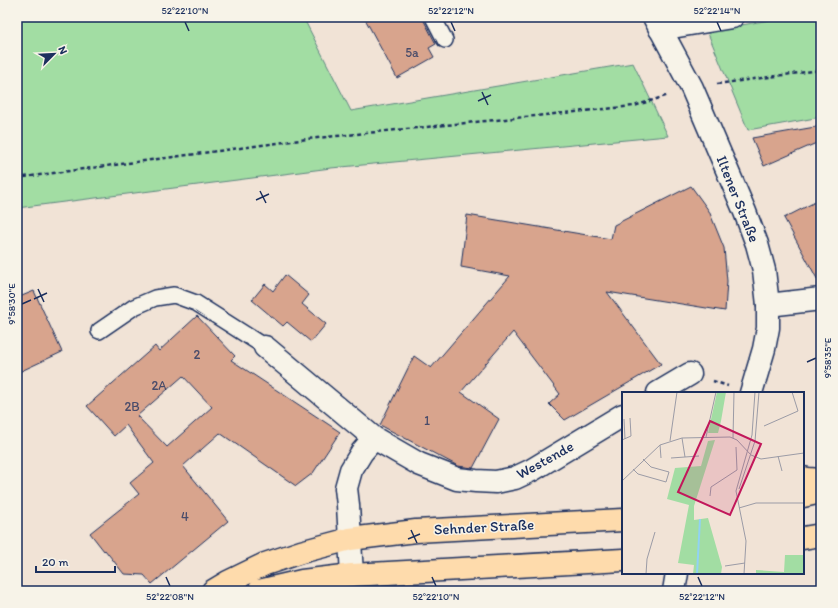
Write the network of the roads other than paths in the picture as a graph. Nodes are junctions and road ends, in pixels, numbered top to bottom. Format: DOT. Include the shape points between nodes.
graph roads {
  1 [pos="433,17"];
  2 [pos="732,17"];
  3 [pos="657,23"];
  4 [pos="445,40"];
  5 [pos="821,298"];
  6 [pos="768,305"];
  7 [pos="99,331"];
  8 [pos="265,347"];
  9 [pos="690,374"];
  10 [pos="660,392"];
  11 [pos="751,392"];
  12 [pos="622,416"];
  13 [pos="374,438"];
  14 [pos="804,478"];
  15 [pos="821,480"];
  16 [pos="821,492"];
  17 [pos="804,496"];
  18 [pos="622,520"];
  19 [pos="821,535"];
  20 [pos="804,538"];
  21 [pos="350,539"];
  22 [pos="622,560"];
  23 [pos="677,574"];
  24 [pos="352,575"];
  25 [pos="213,591"];
  26 [pos="259,591"];
  27 [pos="674,591"];
  1 -- 4 [label="lane"];
  2 -- 3 [label="street"];
  3 -- 6 [label="street, Iltener Straße" via="692,88 745,212 764,270"];
  5 -- 6 [label="street"];
  6 -- 11 [label="street, Iltener Straße" via="768,328 764,349"];
  7 -- 8 [label="lane" via="134,307 155,298 174,295 196,302"];
  8 -- 13 [label="street, Westende"];
  9 -- 10 [label="street"];
  12 -- 13 [label="street, Westende" via="532,470 515,478 496,482 457,479 419,464"];
  13 -- 21 [label="street" via="362,452 346,488"];
  14 -- 15 [label="main road"];
  16 -- 17 [label="main road"];
  18 -- 21 [label="main road, Sehnder Straße" via="416,531"];
  19 -- 20 [label="main road"];
  21 -- 24 [label="street"];
  21 -- 25 [label="main road, Sehnder Straße" via="265,564"];
  22 -- 24 [label="main road"];
  23 -- 27 [label="street"];
  24 -- 26 [label="main road" via="302,581"];
}
